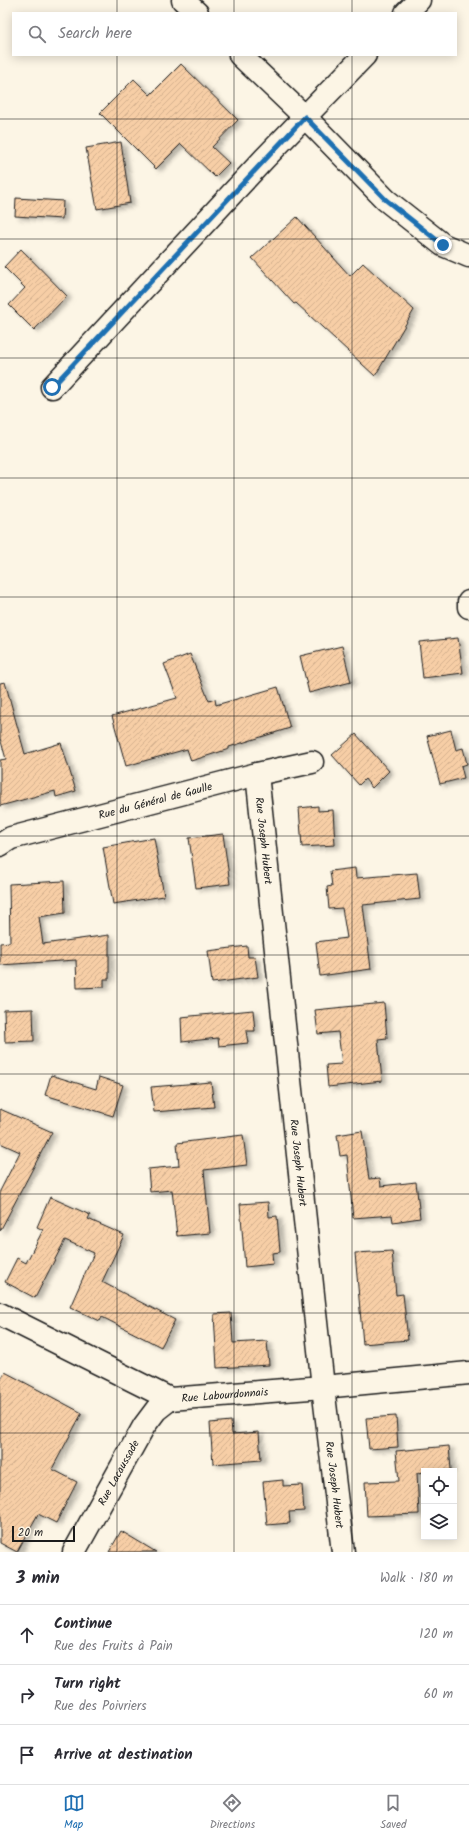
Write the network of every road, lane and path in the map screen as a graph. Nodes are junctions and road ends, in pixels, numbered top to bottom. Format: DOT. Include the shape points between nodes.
graph roads {
  1 [pos="183,0"];
  2 [pos="419,0"];
  3 [pos="195,12"];
  4 [pos="407,12"];
  5 [pos="241,56"];
  6 [pos="364,56"];
  7 [pos="305,117"];
  8 [pos="469,256"];
  9 [pos="52,387"];
  10 [pos="469,602"];
  11 [pos="469,607"];
  12 [pos="312,762"];
  13 [pos="257,774"];
  14 [pos="0,845"];
  15 [pos="0,1314"];
  16 [pos="469,1373"];
  17 [pos="323,1387"];
  18 [pos="170,1399"];
  19 [pos="74,1552"];
  20 [pos="343,1552"];
  1 -- 3 [label="street"];
  2 -- 4 [label="street"];
  5 -- 7 [label="street"];
  6 -- 7 [label="street"];
  7 -- 8 [label="street" via="386,200 443,245"];
  7 -- 9 [label="street"];
  10 -- 11 [label="street"];
  12 -- 13 [label="street, Rue du Général de Gaulle"];
  13 -- 14 [label="street, Rue du Général de Gaulle" via="11,838"];
  13 -- 17 [label="street, Rue Joseph Hubert"];
  15 -- 18 [label="street, Rue Labourdonnais"];
  16 -- 17 [label="street, Rue Labourdonnais"];
  17 -- 18 [label="street, Rue Labourdonnais"];
  17 -- 20 [label="street, Rue Joseph Hubert"];
  18 -- 19 [label="street, Rue Lacaussade" via="156,1410 144,1426"];
}
